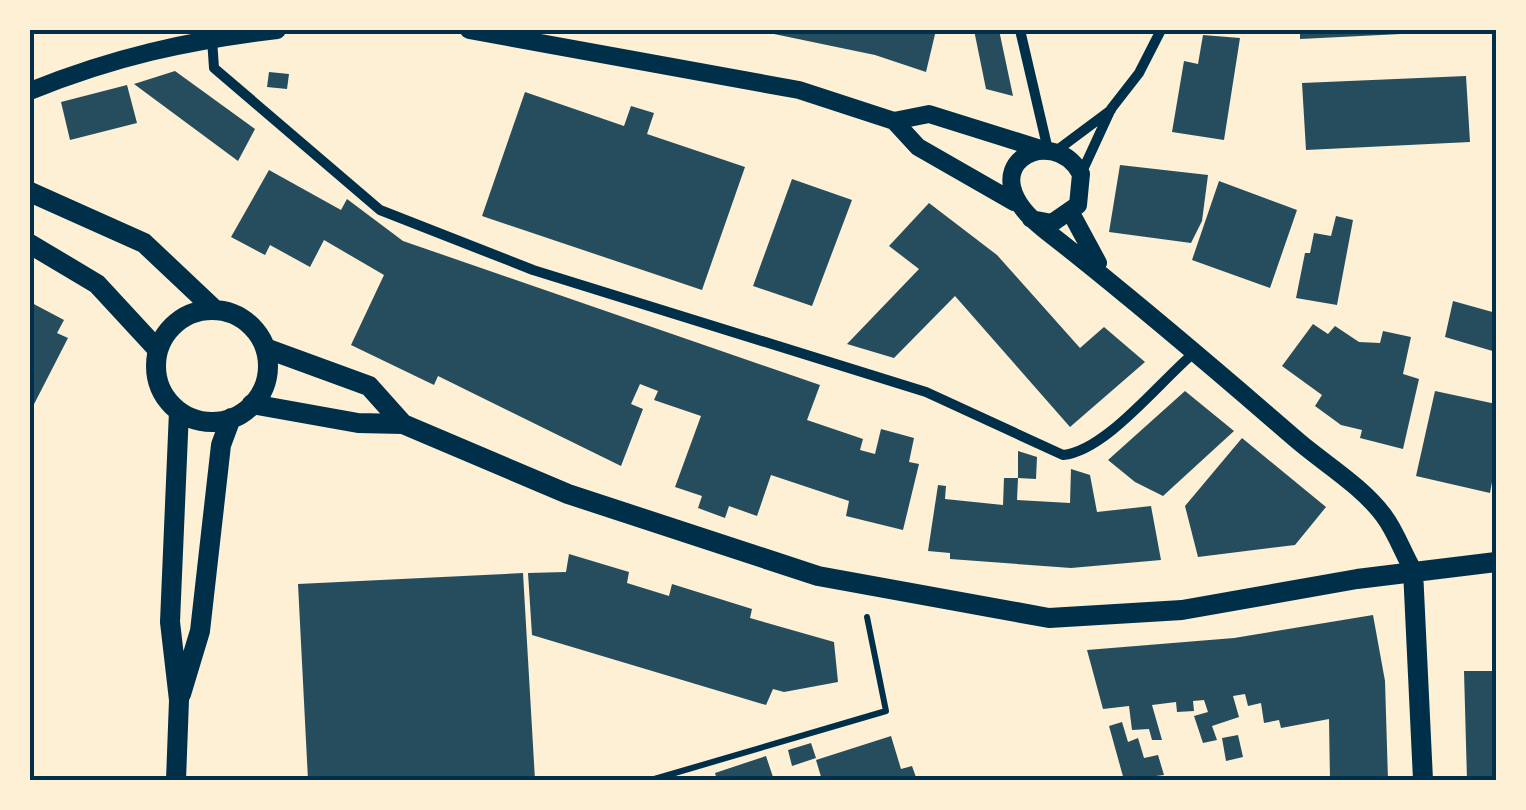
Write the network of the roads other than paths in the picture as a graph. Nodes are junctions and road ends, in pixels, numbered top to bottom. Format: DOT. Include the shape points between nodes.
graph roads {
  1 [pos="277,30"];
  2 [pos="470,30"];
  3 [pos="1020,30"];
  4 [pos="1161,30"];
  5 [pos="212,38"];
  6 [pos="30,91"];
  7 [pos="1111,109"];
  8 [pos="894,121"];
  9 [pos="1050,150"];
  10 [pos="1081,174"];
  11 [pos="30,192"];
  12 [pos="1014,202"];
  13 [pos="1071,213"];
  14 [pos="1031,219"];
  15 [pos="30,244"];
  16 [pos="1114,284"];
  17 [pos="215,310"];
  18 [pos="265,348"];
  19 [pos="158,350"];
  20 [pos="1195,352"];
  21 [pos="252,404"];
  22 [pos="179,411"];
  23 [pos="231,418"];
  24 [pos="403,424"];
  25 [pos="1496,562"];
  26 [pos="1413,570"];
  27 [pos="179,700"];
  28 [pos="176,780"];
  29 [pos="1423,780"];
  1 -- 5 [label="street"];
  2 -- 8 [label="street" via="799,90"];
  3 -- 9 [label="street"];
  4 -- 7 [label="street"];
  5 -- 6 [label="street" via="106,60"];
  5 -- 20 [label="street" via="214,68 380,210 533,270 926,392 1063,454 1081,453 1106,435"];
  7 -- 9 [label="street"];
  7 -- 10 [label="street"];
  8 -- 9 [label="street" via="930,114"];
  8 -- 12 [label="street" via="918,147"];
  9 -- 10 [label="street"];
  9 -- 12 [label="street" via="1015,168"];
  10 -- 13 [label="street" via="1082,195"];
  11 -- 17 [label="main road" via="144,243"];
  12 -- 14 [label="street"];
  13 -- 14 [label="street" via="1052,222"];
  13 -- 16 [label="street"];
  14 -- 16 [label="street"];
  15 -- 19 [label="main road" via="97,284"];
  16 -- 20 [label="street"];
  17 -- 18 [label="main road" via="246,321"];
  17 -- 19 [label="main road" via="179,320"];
  18 -- 21 [label="main road" via="266,378"];
  18 -- 24 [label="main road" via="369,386"];
  19 -- 22 [label="main road" via="159,384"];
  20 -- 26 [label="street" via="1384,515"];
  21 -- 23 [label="main road"];
  21 -- 24 [label="main road"];
  22 -- 23 [label="main road" via="214,422"];
  22 -- 27 [label="main road" via="170,622"];
  23 -- 27 [label="main road" via="221,444 200,631"];
  24 -- 26 [label="main road" via="568,494 861,586 1049,618 1182,610"];
  25 -- 26 [label="main road"];
  26 -- 29 [label="main road"];
  27 -- 28 [label="main road"];
}
